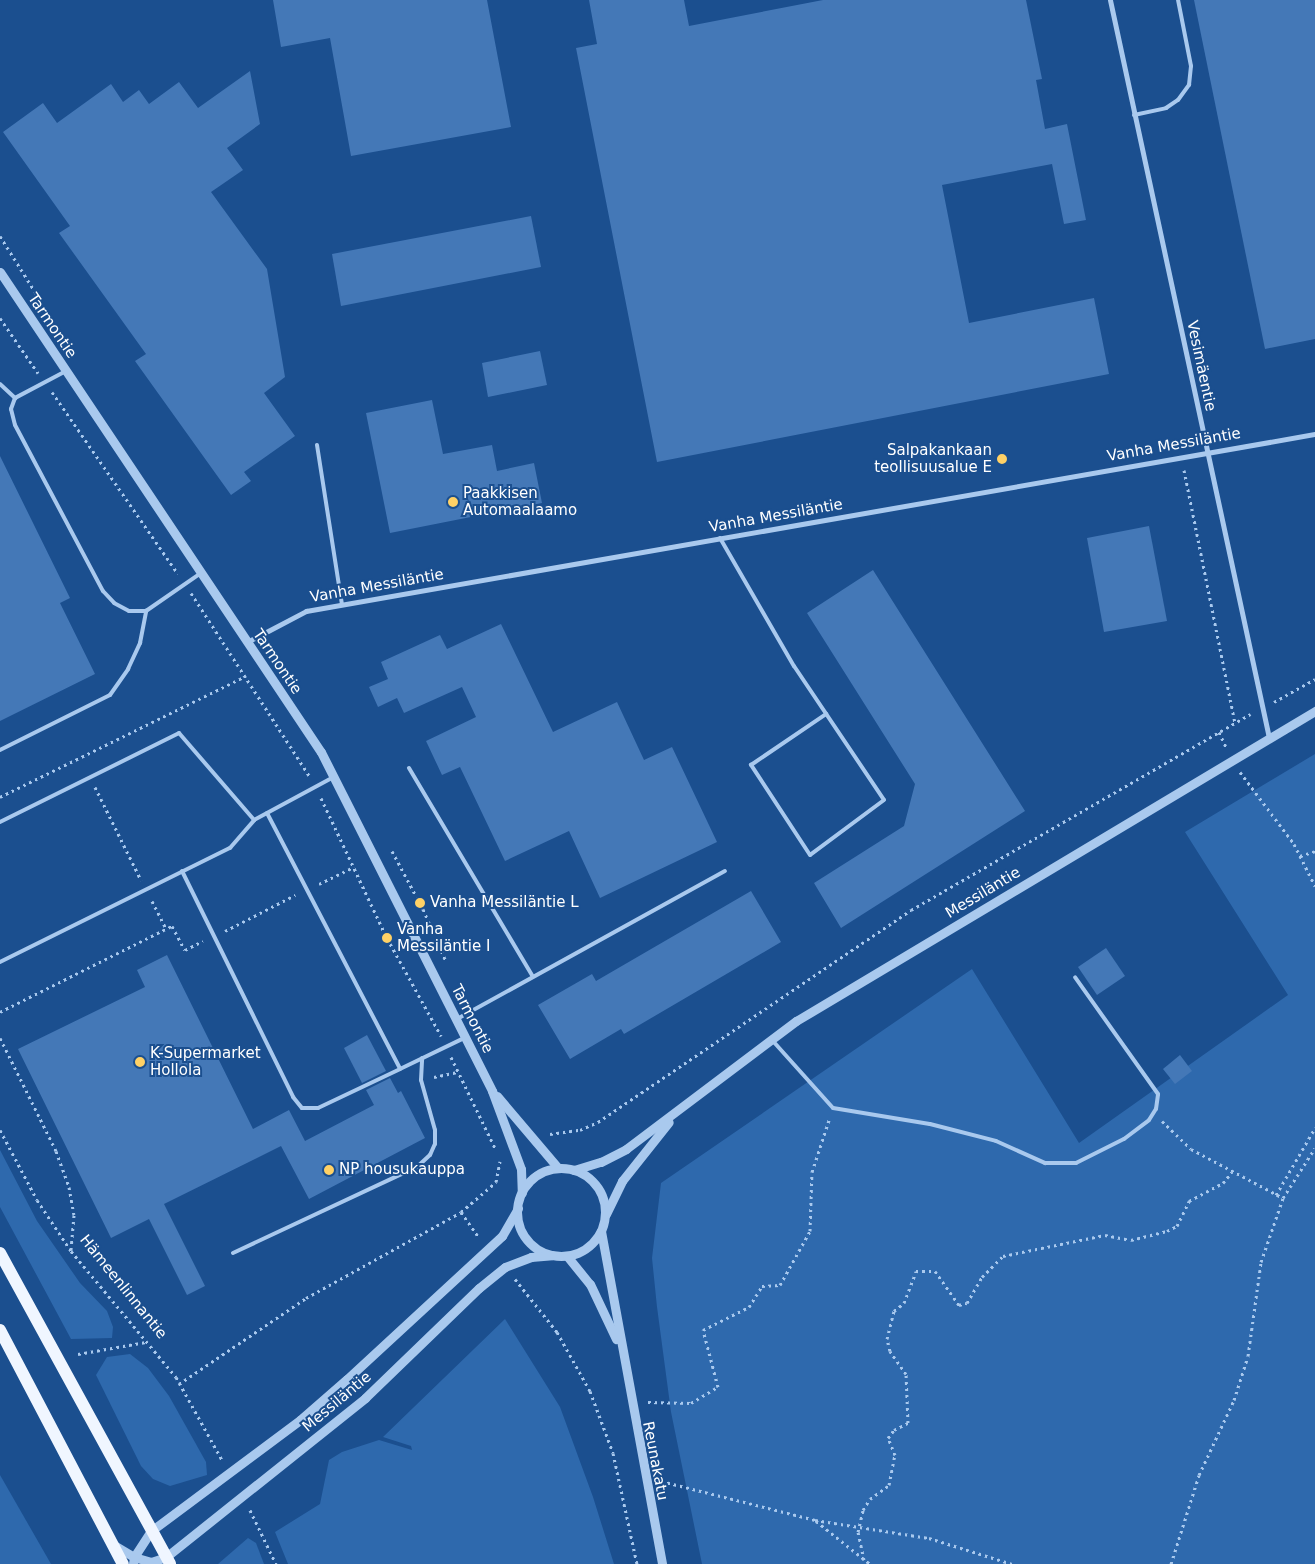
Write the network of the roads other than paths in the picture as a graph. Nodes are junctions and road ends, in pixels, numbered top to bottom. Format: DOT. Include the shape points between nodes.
graph roads {
  1 [pos="1110,0"];
  2 [pos="1178,0"];
  3 [pos="1134,114"];
  4 [pos="2,278"];
  5 [pos="66,371"];
  6 [pos="0,384"];
  7 [pos="15,398"];
  8 [pos="1315,434"];
  9 [pos="317,445"];
  10 [pos="1206,452"];
  11 [pos="720,538"];
  12 [pos="201,573"];
  13 [pos="342,604"];
  14 [pos="146,611"];
  15 [pos="247,642"];
  16 [pos="1315,711"];
  17 [pos="826,714"];
  18 [pos="1269,738"];
  19 [pos="0,750"];
  20 [pos="409,768"];
  21 [pos="334,777"];
  22 [pos="267,813"];
  23 [pos="254,820"];
  24 [pos="0,822"];
  25 [pos="182,871"];
  26 [pos="725,871"];
  27 [pos="0,962"];
  28 [pos="532,975"];
  29 [pos="1075,977"];
  30 [pos="457,1019"];
  31 [pos="466,1037"];
  32 [pos="772,1040"];
  33 [pos="422,1058"];
  34 [pos="400,1068"];
  35 [pos="492,1091"];
  36 [pos="676,1114"];
  37 [pos="558,1168"];
  38 [pos="574,1170"];
  39 [pos="522,1193"];
  40 [pos="518,1208"];
  41 [pos="605,1216"];
  42 [pos="601,1231"];
  43 [pos="0,1253"];
  44 [pos="232,1253"];
  45 [pos="552,1255"];
  46 [pos="567,1256"];
  47 [pos="0,1330"];
  48 [pos="623,1364"];
  49 [pos="151,1531"];
  50 [pos="168,1561"];
  51 [pos="130,1562"];
  52 [pos="662,1564"];
  1 -- 3 [label="street, Vesimäentie"];
  2 -- 3 [label="lane" via="1191,66 1189,85 1178,100 1166,108"];
  3 -- 10 [label="street, Vesimäentie"];
  4 -- 5 [label="street, Tarmontie"];
  5 -- 7 [label="lane"];
  5 -- 12 [label="street, Tarmontie"];
  6 -- 7 [label="lane"];
  7 -- 14 [label="lane" via="11,409 15,425 104,591 114,603 129,611"];
  8 -- 10 [label="street, Vanha Messiläntie"];
  9 -- 13 [label="lane"];
  10 -- 11 [label="street, Vanha Messiläntie"];
  10 -- 18 [label="street, Vesimäentie"];
  11 -- 13 [label="street, Vanha Messiläntie"];
  11 -- 17 [label="lane"];
  12 -- 14 [label="lane"];
  12 -- 15 [label="street, Tarmontie"];
  13 -- 15 [label="street, Vanha Messiläntie" via="306,611"];
  14 -- 19 [label="lane" via="140,643 128,670 110,695"];
  15 -- 21 [label="street, Tarmontie" via="321,752"];
  16 -- 18 [label="street, Messiläntie"];
  17 -- 17 [label="lane" via="884,800 810,855 751,765"];
  18 -- 32 [label="street, Messiläntie" via="796,1021"];
  20 -- 28 [label="lane"];
  21 -- 22 [label="lane"];
  21 -- 30 [label="street, Tarmontie"];
  22 -- 23 [label="lane"];
  22 -- 34 [label="lane"];
  23 -- 24 [label="lane" via="179,733"];
  23 -- 25 [label="lane" via="230,848"];
  25 -- 27 [label="lane"];
  25 -- 34 [label="lane" via="293,1097 302,1108 318,1108"];
  26 -- 28 [label="lane"];
  28 -- 30 [label="lane"];
  29 -- 32 [label="lane" via="1158,1094 1150,1120 1124,1139 1076,1163 1045,1163 996,1141 930,1124 833,1108"];
  30 -- 31 [label="street, Tarmontie"];
  31 -- 33 [label="lane"];
  31 -- 35 [label="street, Tarmontie"];
  32 -- 36 [label="street, Messiläntie"];
  33 -- 34 [label="lane"];
  33 -- 44 [label="lane" via="420,1080 435,1130 435,1144 430,1155 417,1167"];
  35 -- 37 [label="street, Tarmontie"];
  35 -- 39 [label="street, Tarmontie" via="524,1179"];
  36 -- 38 [label="street, Messiläntie" via="616,1155"];
  36 -- 41 [label="street, Messiläntie" via="622,1181"];
  37 -- 38 [label="street"];
  37 -- 39 [label="street" via="539,1174"];
  38 -- 41 [label="street" via="587,1176 598,1187 604,1201"];
  39 -- 40 [label="street"];
  40 -- 45 [label="street" via="518,1221 530,1243"];
  40 -- 49 [label="street, Messiläntie" via="509,1225 488,1249 300,1420"];
  41 -- 42 [label="street"];
  42 -- 46 [label="street" via="592,1244"];
  42 -- 48 [label="street, Reunakatu"];
  43 -- 49 [label="main road"];
  45 -- 46 [label="street"];
  45 -- 50 [label="street, Messiläntie" via="531,1257 505,1267 365,1398"];
  46 -- 48 [label="street, Reunakatu" via="584,1275 602,1304"];
  47 -- 51 [label="main road" via="114,1545"];
  48 -- 52 [label="street, Reunakatu"];
  49 -- 50 [label="main road"];
  49 -- 51 [label="street, Messiläntie"];
  50 -- 51 [label="street"];
}
